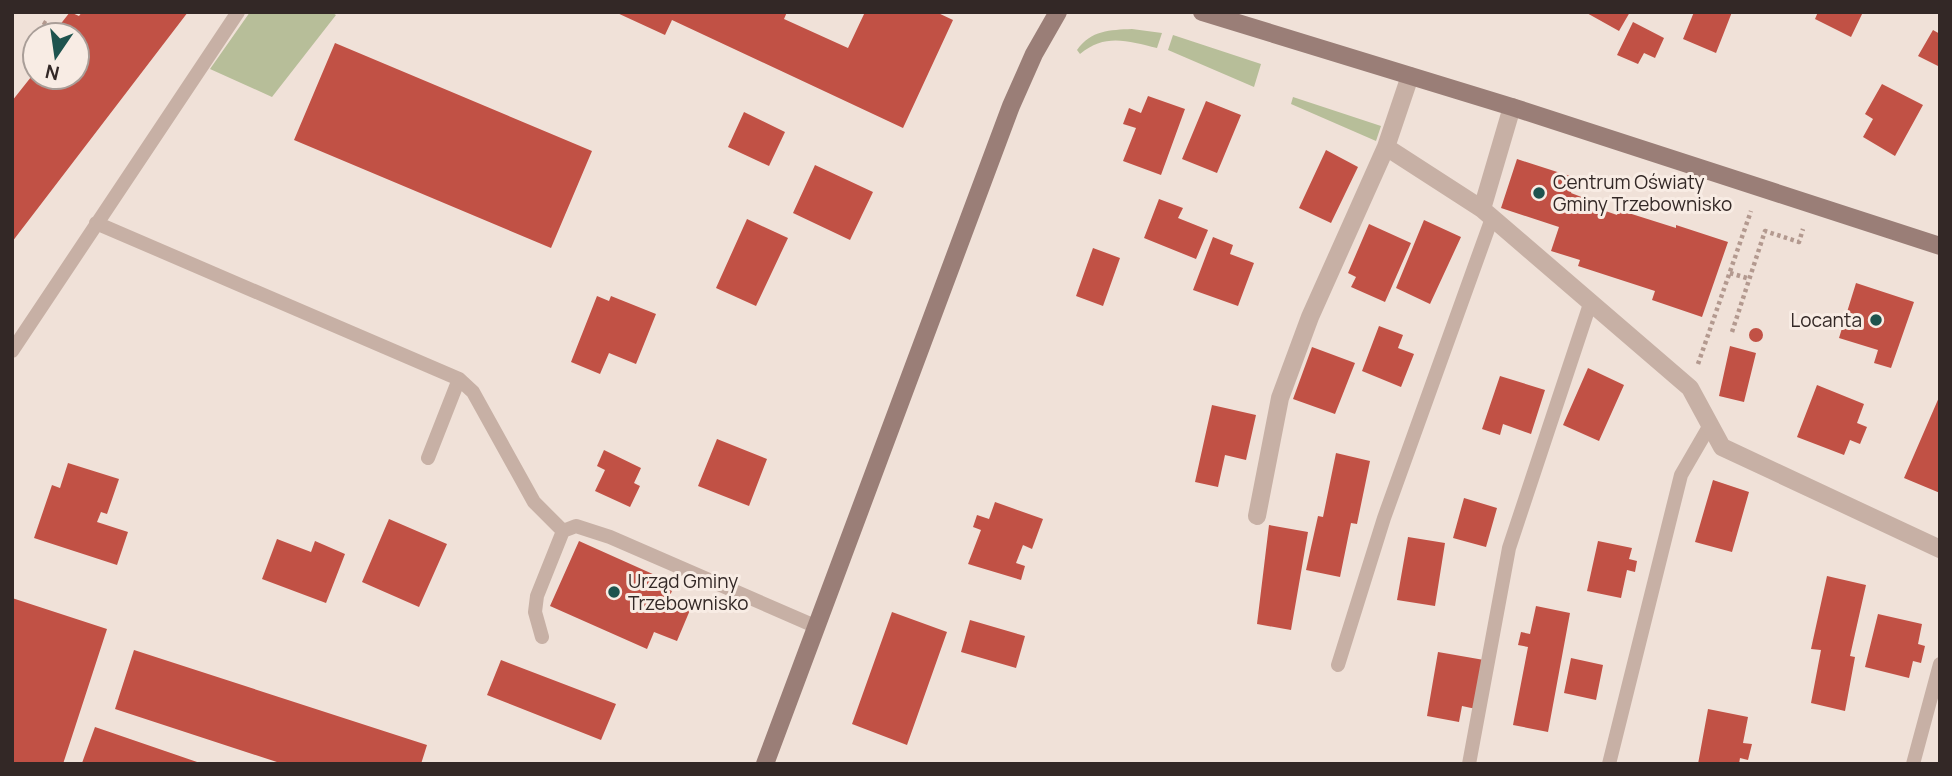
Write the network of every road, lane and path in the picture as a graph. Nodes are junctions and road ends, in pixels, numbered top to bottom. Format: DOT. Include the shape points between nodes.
graph roads {
  1 [pos="238,12"];
  2 [pos="1058,12"];
  3 [pos="1202,12"];
  4 [pos="1410,76"];
  5 [pos="1512,107"];
  6 [pos="1386,147"];
  7 [pos="1751,211"];
  8 [pos="1487,214"];
  9 [pos="96,223"];
  10 [pos="1803,229"];
  11 [pos="1940,246"];
  12 [pos="1730,273"];
  13 [pos="1750,279"];
  14 [pos="1591,301"];
  15 [pos="1732,332"];
  16 [pos="12,351"];
  17 [pos="459,379"];
  18 [pos="1690,388"];
  19 [pos="1710,425"];
  20 [pos="428,458"];
  21 [pos="1257,516"];
  22 [pos="563,531"];
  23 [pos="1940,549"];
  24 [pos="817,627"];
  25 [pos="542,637"];
  26 [pos="1940,664"];
  27 [pos="1338,665"];
  28 [pos="765,764"];
  29 [pos="1469,764"];
  30 [pos="1609,764"];
  31 [pos="1913,764"];
  1 -- 9 [label="lane"];
  2 -- 24 [label="street" via="1012,106"];
  3 -- 4 [label="street"];
  4 -- 5 [label="street"];
  4 -- 6 [label="street"];
  5 -- 8 [label="street"];
  5 -- 11 [label="street"];
  6 -- 8 [label="street"];
  6 -- 21 [label="street" via="1310,317 1280,398"];
  7 -- 12 [label="path"];
  8 -- 14 [label="street"];
  8 -- 27 [label="lane"];
  9 -- 16 [label="lane"];
  9 -- 17 [label="lane"];
  10 -- 13 [label="path" via="1799,242 1765,231"];
  12 -- 13 [label="path"];
  12 -- 18 [label="path"];
  13 -- 15 [label="path"];
  14 -- 18 [label="street"];
  14 -- 29 [label="lane" via="1509,548"];
  17 -- 20 [label="lane"];
  17 -- 22 [label="lane" via="473,392 534,502"];
  18 -- 19 [label="street"];
  19 -- 23 [label="street" via="1722,447"];
  19 -- 30 [label="lane" via="1681,475"];
  22 -- 24 [label="lane" via="576,526 610,537"];
  22 -- 25 [label="lane" via="537,596 535,612"];
  24 -- 28 [label="street"];
  26 -- 31 [label="lane"];
}
